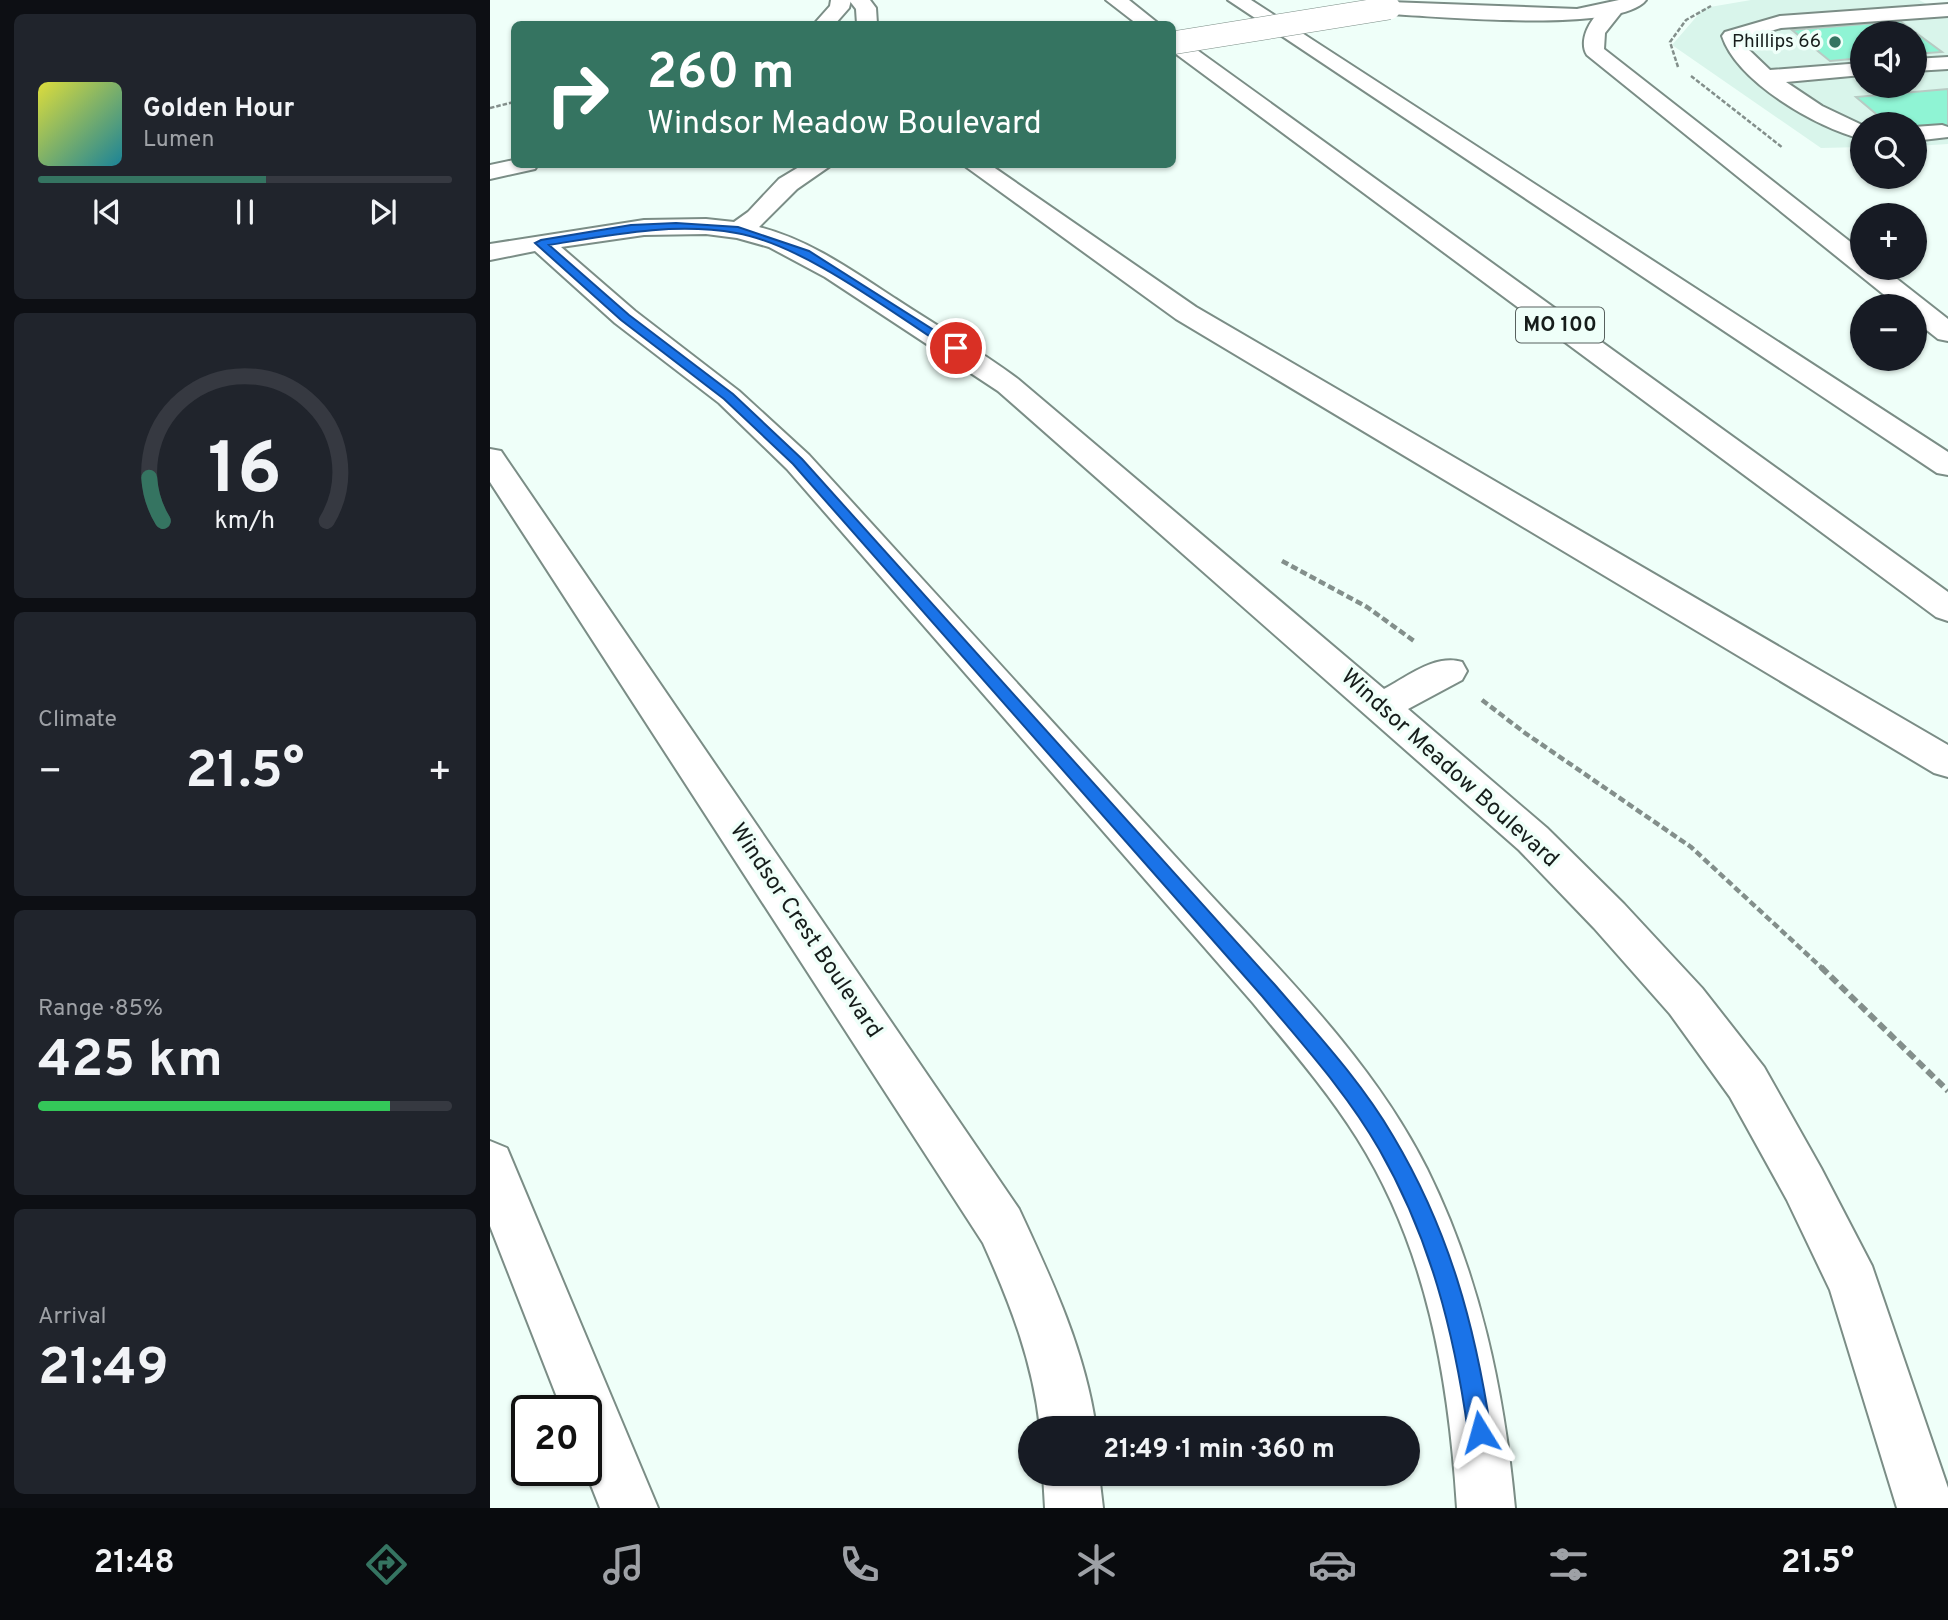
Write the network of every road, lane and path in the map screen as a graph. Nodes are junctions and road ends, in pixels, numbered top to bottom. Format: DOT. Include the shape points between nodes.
graph roads {
  1 [pos="841,0"];
  2 [pos="859,0"];
  3 [pos="1116,0"];
  4 [pos="1238,0"];
  5 [pos="1494,0"];
  6 [pos="1628,3"];
  7 [pos="1399,4"];
  8 [pos="1948,10"];
  9 [pos="1912,12"];
  10 [pos="1549,14"];
  11 [pos="827,21"];
  12 [pos="867,21"];
  13 [pos="1145,21"];
  14 [pos="1939,32"];
  15 [pos="1176,41"];
  16 [pos="1176,45"];
  17 [pos="1948,63"];
  18 [pos="1927,64"];
  19 [pos="1850,70"];
  20 [pos="1767,77"];
  21 [pos="511,103"];
  22 [pos="490,108"];
  23 [pos="1850,128"];
  24 [pos="1942,132"];
  25 [pos="1927,133"];
  26 [pos="511,150"];
  27 [pos="490,154"];
  28 [pos="511,167"];
  29 [pos="808,168"];
  30 [pos="979,168"];
  31 [pos="490,172"];
  32 [pos="788,174"];
  33 [pos="738,230"];
  34 [pos="541,243"];
  35 [pos="490,253"];
  36 [pos="1850,254"];
  37 [pos="1882,280"];
  38 [pos="1899,294"];
  39 [pos="1927,316"];
  40 [pos="1948,333"];
  41 [pos="490,458"];
  42 [pos="1948,466"];
  43 [pos="1276,558"];
  44 [pos="1948,609"];
  45 [pos="1449,671"];
  46 [pos="1381,708"];
  47 [pos="1948,763"];
  48 [pos="1948,1091"];
  49 [pos="490,1164"];
  50 [pos="1067,1416"];
  51 [pos="1072,1486"];
  52 [pos="629,1508"];
  53 [pos="1074,1508"];
  54 [pos="1486,1508"];
  55 [pos="1926,1508"];
  1 -- 11 [label="main road"];
  2 -- 12 [label="main road" via="866,8"];
  3 -- 13 [label="main road"];
  4 -- 42 [label="main road"];
  5 -- 10 [label="main road"];
  6 -- 10 [label="main road" via="1591,14"];
  6 -- 36 [label="main road" via="1597,27 1594,51"];
  7 -- 10 [label="main road"];
  7 -- 15 [label="main road, bridge"];
  8 -- 9 [label="main road"];
  9 -- 14 [label="main road"];
  9 -- 20 [label="main road" via="1780,22 1732,36 1737,50"];
  16 -- 44 [label="main road, MO 100"];
  17 -- 18 [label="main road"];
  19 -- 20 [label="main road"];
  20 -- 23 [label="main road" via="1826,119"];
  21 -- 22 [label="path"];
  24 -- 25 [label="main road"];
  26 -- 27 [label="main road"];
  28 -- 31 [label="main road"];
  29 -- 32 [label="main road"];
  30 -- 47 [label="main road" via="1186,313"];
  32 -- 33 [label="main road" via="757,217"];
  33 -- 34 [label="main road, Windsor Meadow Boulevard" via="631,228"];
  33 -- 46 [label="main road, Windsor Meadow Boulevard" via="805,253 978,362"];
  34 -- 35 [label="main road, Windsor Meadow Boulevard"];
  34 -- 54 [label="main road" via="625,317 729,397 798,462 1334,1068 1386,1142 1452,1290 1470,1365"];
  37 -- 38 [label="main road"];
  39 -- 40 [label="main road"];
  41 -- 50 [label="main road, Windsor Crest Boulevard" via="1001,1226 1042,1317"];
  43 -- 45 [label="path" via="1396,626"];
  45 -- 46 [label="main road"];
  45 -- 48 [label="path" via="1525,733 1691,846"];
  46 -- 55 [label="main road, Windsor Meadow Boulevard" via="1532,839 1609,916 1686,1002 1747,1082 1854,1284"];
  49 -- 52 [label="main road"];
  51 -- 53 [label="main road"];
}
